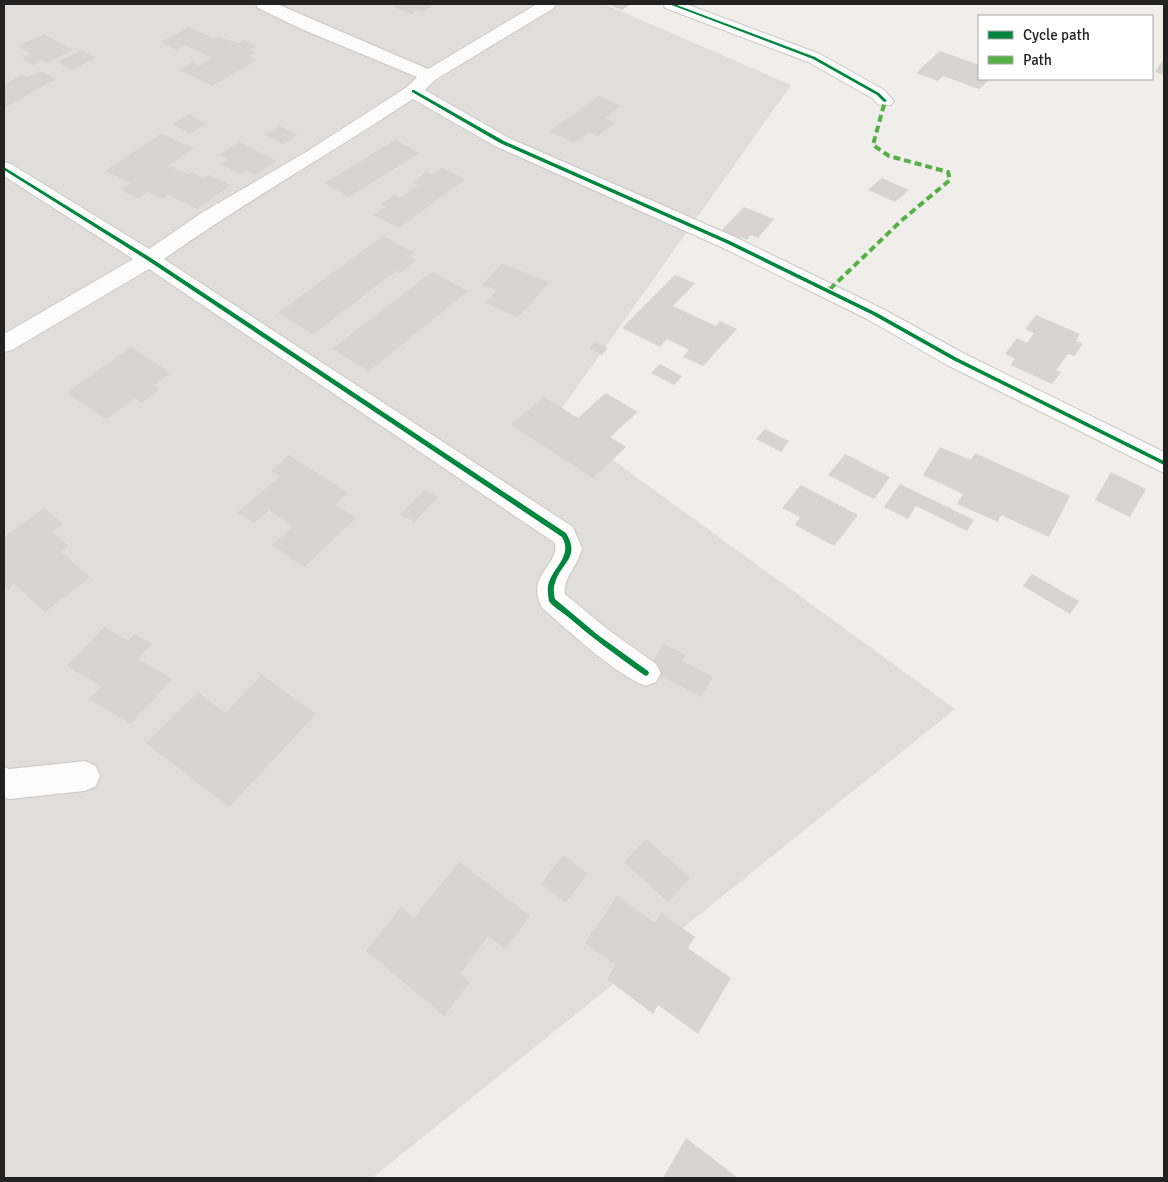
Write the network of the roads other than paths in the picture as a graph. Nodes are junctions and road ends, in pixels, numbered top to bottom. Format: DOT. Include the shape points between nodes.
graph roads {
  1 [pos="264,4"];
  2 [pos="548,4"];
  3 [pos="671,4"];
  4 [pos="429,76"];
  5 [pos="413,91"];
  6 [pos="886,101"];
  7 [pos="4,168"];
  8 [pos="148,259"];
  9 [pos="4,344"];
  10 [pos="1164,464"];
  11 [pos="646,673"];
  12 [pos="85,776"];
  13 [pos="4,782"];
  1 -- 4 [label="street"];
  2 -- 4 [label="street"];
  3 -- 6 [label="street" via="814,58"];
  4 -- 5 [label="street"];
  5 -- 8 [label="street"];
  5 -- 10 [label="street" via="502,142 728,242 875,314 955,359"];
  7 -- 8 [label="street"];
  8 -- 9 [label="street"];
  8 -- 11 [label="street" via="564,535 569,546 566,558 551,583 552,600"];
  12 -- 13 [label="street"];
}
